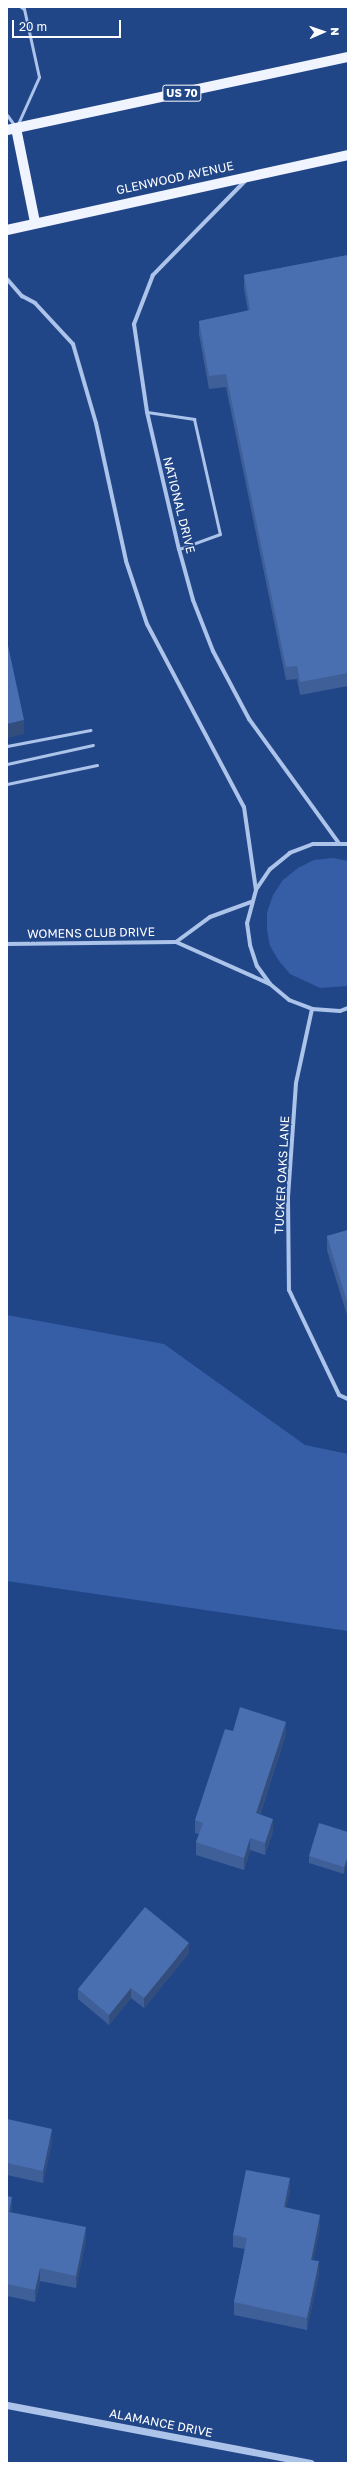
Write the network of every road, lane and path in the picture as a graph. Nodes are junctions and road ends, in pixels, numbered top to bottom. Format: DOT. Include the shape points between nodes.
graph roads {
  1 [pos="22,7"];
  2 [pos="348,57"];
  3 [pos="7,115"];
  4 [pos="12,129"];
  5 [pos="348,154"];
  6 [pos="250,176"];
  7 [pos="35,222"];
  8 [pos="7,230"];
  9 [pos="7,279"];
  10 [pos="147,412"];
  11 [pos="179,550"];
  12 [pos="90,730"];
  13 [pos="93,745"];
  14 [pos="7,746"];
  15 [pos="7,764"];
  16 [pos="97,765"];
  17 [pos="7,784"];
  18 [pos="338,842"];
  19 [pos="348,844"];
  20 [pos="256,890"];
  21 [pos="251,902"];
  22 [pos="176,942"];
  23 [pos="7,944"];
  24 [pos="270,984"];
  25 [pos="348,1008"];
  26 [pos="312,1009"];
  27 [pos="348,1399"];
  28 [pos="7,2405"];
  29 [pos="310,2463"];
  1 -- 4 [label="lane" via="39,77"];
  2 -- 4 [label="main road, US 70"];
  3 -- 4 [label="lane"];
  4 -- 7 [label="main road"];
  5 -- 6 [label="main road, GLENWOOD AVENUE"];
  6 -- 7 [label="main road, GLENWOOD AVENUE"];
  6 -- 10 [label="street, NATIONAL DRIVE" via="153,275 134,324"];
  7 -- 8 [label="main road, GLENWOOD AVENUE"];
  9 -- 20 [label="street" via="22,296 35,303 73,344 96,423 128,568 147,624 244,807"];
  10 -- 11 [label="street, NATIONAL DRIVE"];
  10 -- 11 [label="lane" via="194,419 220,534"];
  11 -- 18 [label="street, NATIONAL DRIVE" via="193,600 213,651 249,719"];
  12 -- 14 [label="lane"];
  13 -- 15 [label="lane"];
  16 -- 17 [label="lane"];
  18 -- 19 [label="street"];
  18 -- 20 [label="street" via="313,844 290,853 270,869"];
  20 -- 21 [label="street"];
  21 -- 22 [label="street" via="210,917"];
  21 -- 24 [label="street" via="247,924 250,946 257,966"];
  22 -- 23 [label="street, WOMENS CLUB DRIVE"];
  22 -- 24 [label="street, WOMENS CLUB DRIVE"];
  24 -- 26 [label="street" via="289,1000"];
  25 -- 26 [label="street" via="340,1011"];
  26 -- 27 [label="street, TUCKER OAKS LANE" via="296,1083 288,1198 289,1290 339,1395"];
  28 -- 29 [label="street, ALAMANCE DRIVE"];
}
